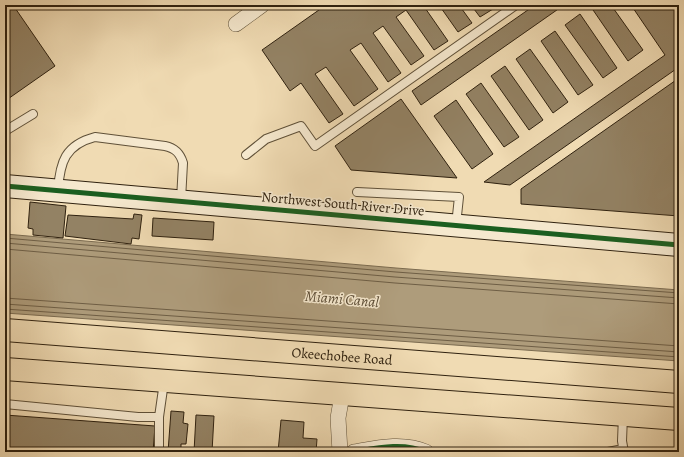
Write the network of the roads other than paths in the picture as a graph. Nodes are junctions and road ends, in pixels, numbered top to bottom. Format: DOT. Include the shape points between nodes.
graph roads {
  1 [pos="262,5"];
  2 [pos="516,5"];
  3 [pos="236,24"];
  4 [pos="32,114"];
  5 [pos="5,131"];
  6 [pos="246,155"];
  7 [pos="5,186"];
  8 [pos="58,191"];
  9 [pos="357,192"];
  10 [pos="180,202"];
  11 [pos="456,226"];
  12 [pos="679,245"];
  13 [pos="5,330"];
  14 [pos="5,369"];
  15 [pos="164,381"];
  16 [pos="679,382"];
  17 [pos="342,395"];
  18 [pos="5,404"];
  19 [pos="623,415"];
  20 [pos="159,417"];
  21 [pos="679,419"];
  22 [pos="624,450"];
  23 [pos="159,452"];
  24 [pos="340,452"];
  25 [pos="354,452"];
  26 [pos="426,452"];
  27 [pos="608,452"];
  1 -- 3 [label="street"];
  2 -- 6 [label="lane" via="315,146 301,126 266,139"];
  4 -- 5 [label="lane"];
  7 -- 8 [label="street, Northwest South River Drive"];
  8 -- 10 [label="street, Northwest South River Drive"];
  8 -- 10 [label="lane" via="61,166 68,152 85,140 95,137 174,149 184,163"];
  9 -- 11 [label="lane" via="459,197"];
  10 -- 11 [label="street, Northwest South River Drive"];
  11 -- 12 [label="street, Northwest South River Drive"];
  13 -- 16 [label="highway, Okeechobee Road"];
  14 -- 15 [label="highway"];
  15 -- 17 [label="highway"];
  15 -- 20 [label="lane"];
  17 -- 19 [label="highway"];
  17 -- 24 [label="street" via="338,418"];
  18 -- 20 [label="lane"];
  19 -- 21 [label="highway"];
  19 -- 22 [label="lane"];
  20 -- 23 [label="lane"];
  22 -- 27 [label="lane"];
  25 -- 26 [label="street" via="390,446"];
}
